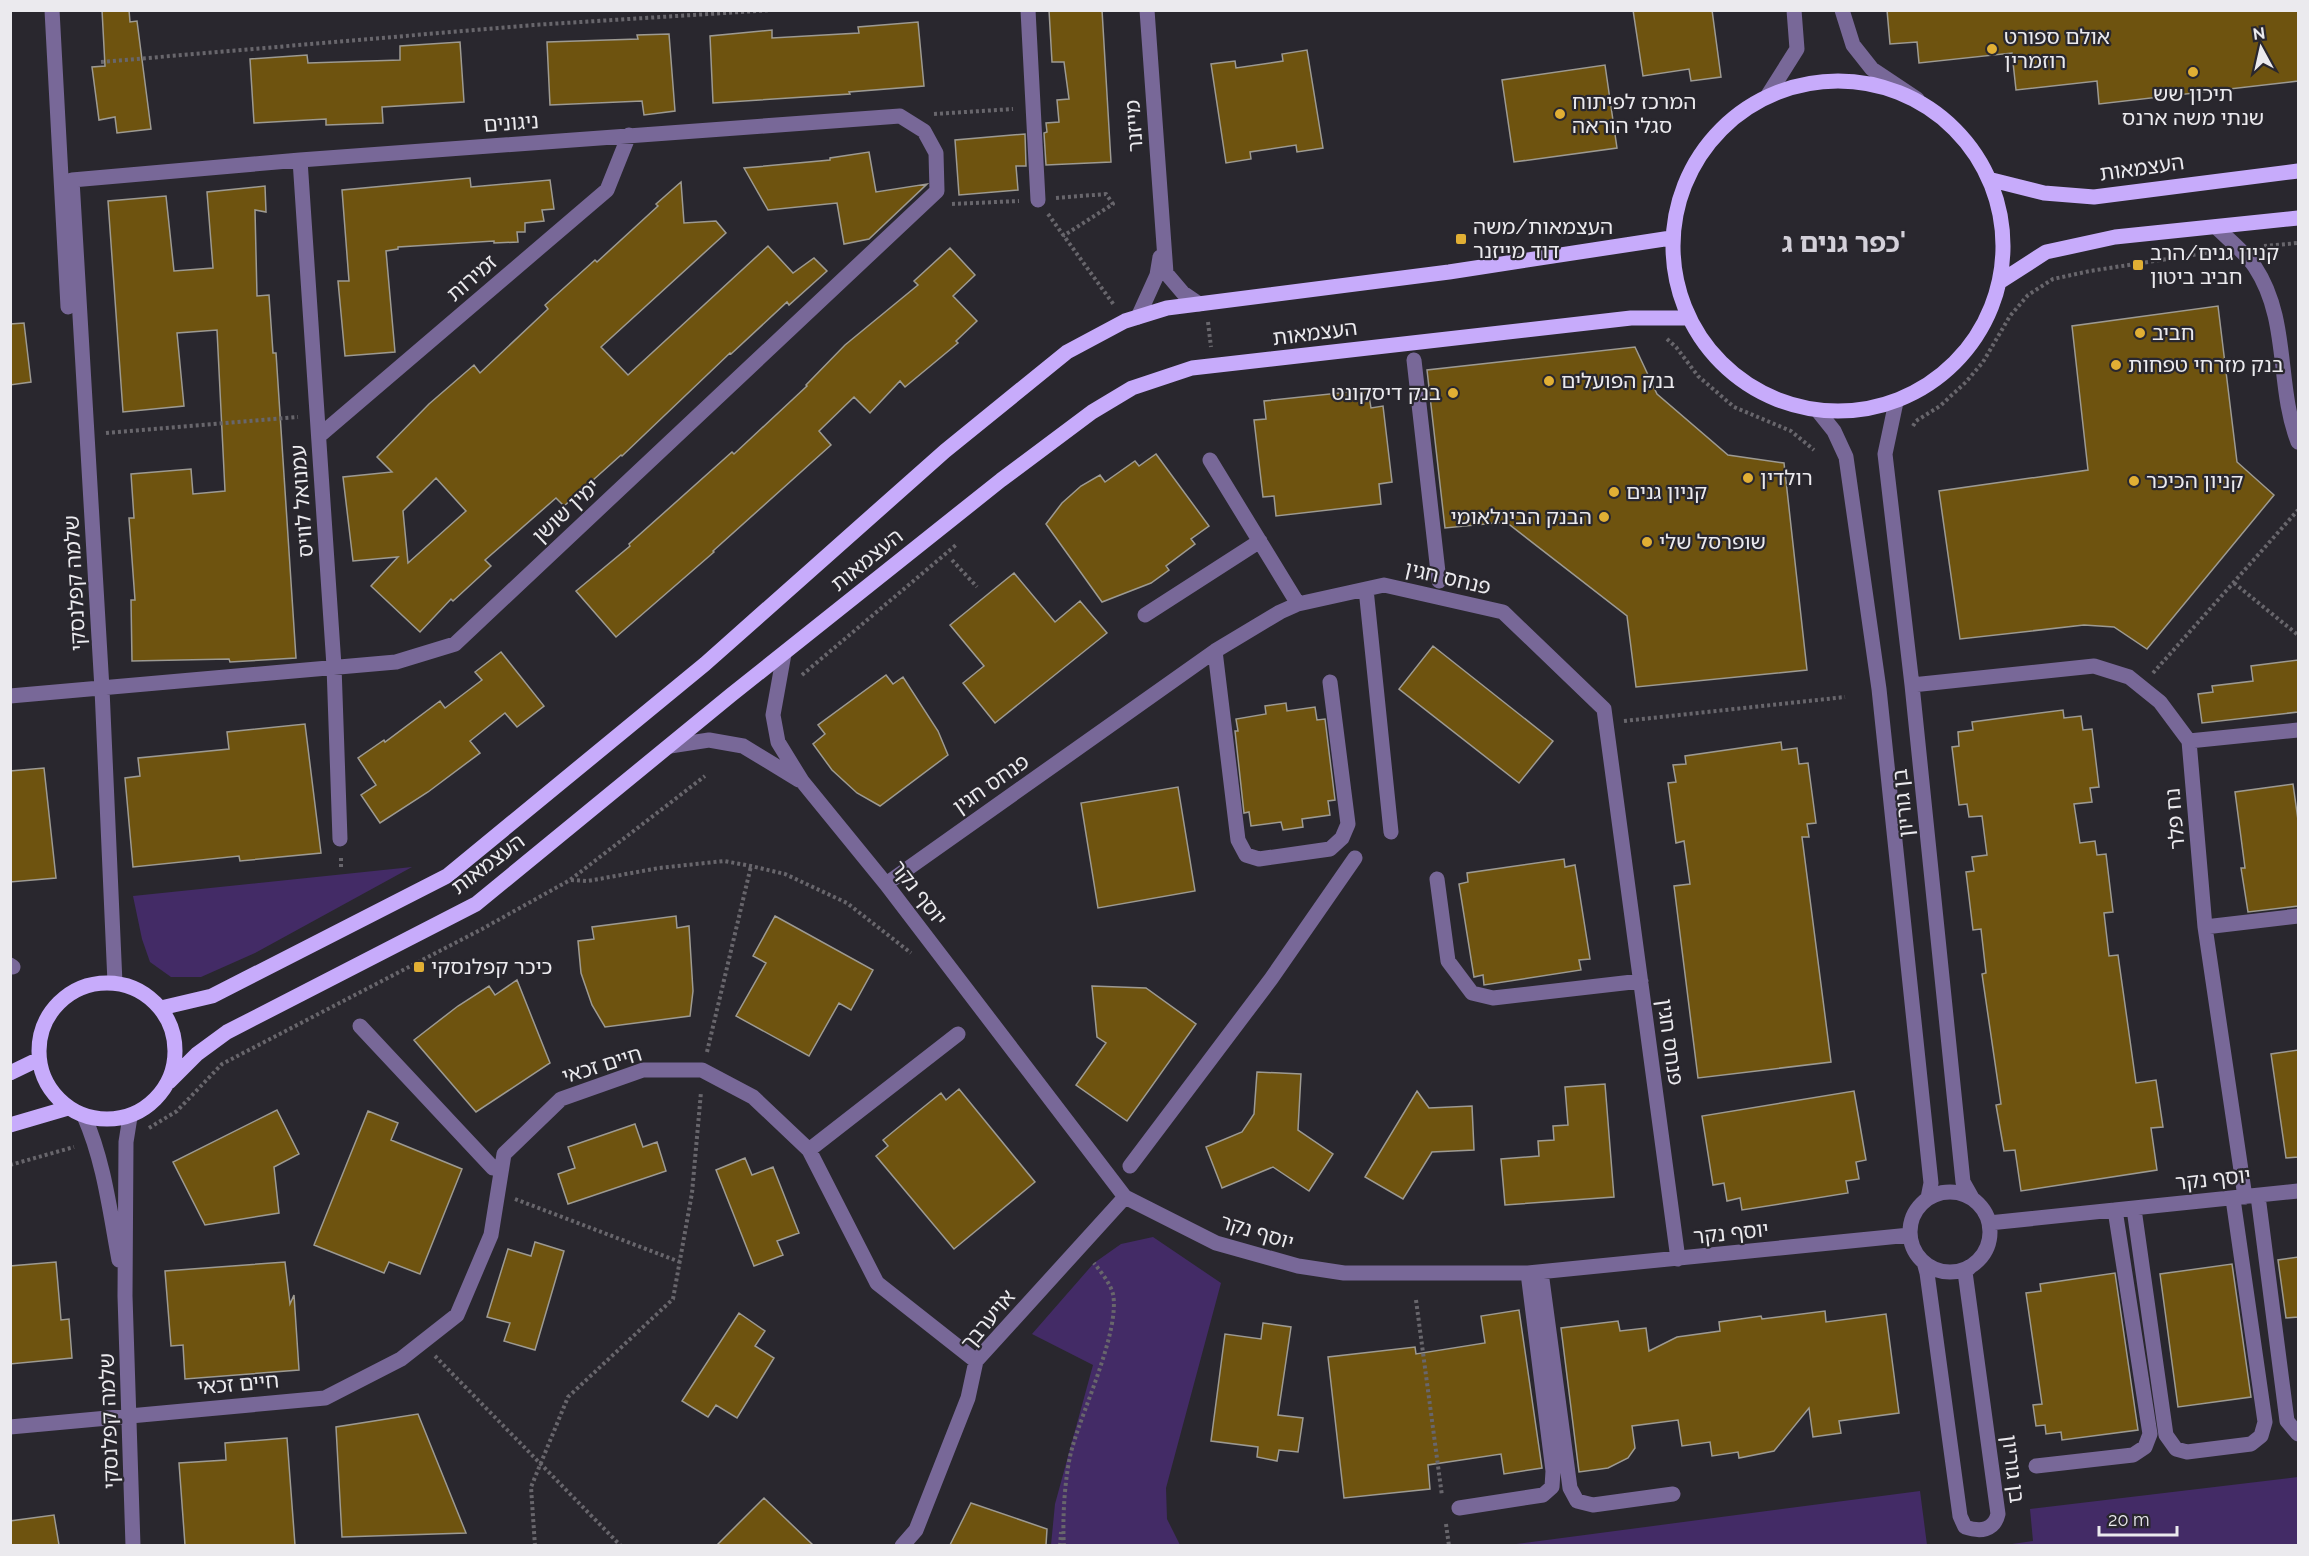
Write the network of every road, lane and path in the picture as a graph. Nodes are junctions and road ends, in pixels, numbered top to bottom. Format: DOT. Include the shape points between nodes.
graph roads {
  1 [pos="52,10"];
  2 [pos="772,10"];
  3 [pos="1028,10"];
  4 [pos="1147,10"];
  5 [pos="1794,10"];
  6 [pos="1842,10"];
  7 [pos="101,62"];
  8 [pos="1768,95"];
  9 [pos="1917,99"];
  10 [pos="1033,107"];
  11 [pos="900,116"];
  12 [pos="629,135"];
  13 [pos="300,160"];
  14 [pos="2298,171"];
  15 [pos="72,180"];
  16 [pos="1992,180"];
  17 [pos="937,191"];
  18 [pos="1038,200"];
  19 [pos="2298,219"];
  20 [pos="2216,227"];
  21 [pos="1671,238"];
  22 [pos="1163,239"];
  23 [pos="2237,249"];
  24 [pos="2001,281"];
  25 [pos="1202,304"];
  26 [pos="68,307"];
  27 [pos="1688,318"];
  28 [pos="1132,319"];
  29 [pos="1658,332"];
  30 [pos="1414,360"];
  31 [pos="1214,366"];
  32 [pos="1896,402"];
  33 [pos="1818,411"];
  34 [pos="317,416"];
  35 [pos="1911,429"];
  36 [pos="87,434"];
  37 [pos="319,436"];
  38 [pos="2298,442"];
  39 [pos="1814,450"];
  40 [pos="1210,460"];
  41 [pos="2298,510"];
  42 [pos="964,538"];
  43 [pos="1260,541"];
  44 [pos="952,560"];
  45 [pos="1440,581"];
  46 [pos="2234,583"];
  47 [pos="977,586"];
  48 [pos="1366,589"];
  49 [pos="1298,604"];
  50 [pos="1145,615"];
  51 [pos="2298,635"];
  52 [pos="1215,651"];
  53 [pos="784,654"];
  54 [pos="334,666"];
  55 [pos="794,682"];
  56 [pos="1330,682"];
  57 [pos="1912,685"];
  58 [pos="2141,687"];
  59 [pos="102,689"];
  60 [pos="10,696"];
  61 [pos="1845,697"];
  62 [pos="1620,721"];
  63 [pos="2298,730"];
  64 [pos="2189,741"];
  65 [pos="669,746"];
  66 [pos="705,776"];
  67 [pos="802,781"];
  68 [pos="1391,832"];
  69 [pos="340,839"];
  70 [pos="1355,858"];
  71 [pos="751,866"];
  72 [pos="1437,879"];
  73 [pos="570,880"];
  74 [pos="886,884"];
  75 [pos="2298,916"];
  76 [pos="2205,927"];
  77 [pos="918,959"];
  78 [pos="1641,981"];
  79 [pos="115,983"];
  80 [pos="161,1008"];
  81 [pos="360,1026"];
  82 [pos="958,1034"];
  83 [pos="39,1059"];
  84 [pos="702,1070"];
  85 [pos="10,1073"];
  86 [pos="169,1082"];
  87 [pos="68,1108"];
  88 [pos="84,1116"];
  89 [pos="130,1117"];
  90 [pos="10,1125"];
  91 [pos="94,1141"];
  92 [pos="126,1142"];
  93 [pos="808,1150"];
  94 [pos="10,1165"];
  95 [pos="1130,1167"];
  96 [pos="494,1168"];
  97 [pos="2298,1191"];
  98 [pos="498,1192"];
  99 [pos="1125,1197"];
  100 [pos="2245,1197"];
  101 [pos="1928,1198"];
  102 [pos="1972,1198"];
  103 [pos="2134,1209"];
  104 [pos="2115,1210"];
  105 [pos="1989,1223"];
  106 [pos="1910,1235"];
  107 [pos="1677,1259"];
  108 [pos="680,1262"];
  109 [pos="1924,1262"];
  110 [pos="1094,1263"];
  111 [pos="1971,1266"];
  112 [pos="1534,1273"];
  113 [pos="125,1296"];
  114 [pos="1416,1300"];
  115 [pos="435,1355"];
  116 [pos="976,1361"];
  117 [pos="130,1415"];
  118 [pos="10,1427"];
  119 [pos="2298,1434"];
  120 [pos="540,1463"];
  121 [pos="2036,1466"];
  122 [pos="1673,1494"];
  123 [pos="1443,1499"];
  124 [pos="1459,1508"];
  125 [pos="1446,1522"];
  126 [pos="133,1545"];
  127 [pos="535,1545"];
  128 [pos="621,1545"];
  129 [pos="902,1545"];
  130 [pos="1062,1545"];
  131 [pos="1449,1545"];
  1 -- 26 [label="street"];
  2 -- 7 [label="path" via="533,25"];
  3 -- 10 [label="street"];
  4 -- 22 [label="street, מייזנר"];
  5 -- 8 [label="street" via="1797,49"];
  6 -- 9 [label="street" via="1853,45 1872,69"];
  8 -- 9 [label="main road" via="1817,81 1868,82"];
  8 -- 21 [label="main road" via="1730,119 1700,153 1679,194"];
  9 -- 16 [label="main road" via="1961,133"];
  10 -- 11 [label="path"];
  10 -- 18 [label="street"];
  11 -- 12 [label="street, ניגונים"];
  11 -- 17 [label="street" via="924,131 936,153"];
  12 -- 13 [label="street, ניגונים"];
  12 -- 37 [label="street, זמירות" via="607,190"];
  13 -- 15 [label="street, ניגונים"];
  13 -- 34 [label="street, עמנואל לוויס"];
  14 -- 16 [label="main road, העצמאות" via="2094,197 2044,193"];
  15 -- 36 [label="street, שלמה קפלנסקי"];
  16 -- 24 [label="main road" via="2004,230"];
  17 -- 18 [label="path" via="954,205"];
  17 -- 54 [label="street, ימין שושן" via="455,644 396,662"];
  18 -- 28 [label="path" via="1106,194 1113,204 1063,236"];
  19 -- 20 [label="main road"];
  20 -- 23 [label="street"];
  20 -- 24 [label="main road" via="2115,237 2046,252"];
  21 -- 25 [label="main road, העצמאות"];
  21 -- 27 [label="main road" via="1672,266"];
  22 -- 25 [label="street, מייזנר" via="1166,273 1183,293"];
  22 -- 28 [label="street, מייזנר" via="1157,275"];
  23 -- 35 [label="path" via="2054,279 2028,295 1966,382"];
  23 -- 38 [label="street" via="2255,266 2278,325 2289,410"];
  24 -- 32 [label="main road" via="1981,332 1944,374"];
  25 -- 28 [label="main road, העצמאות" via="1167,308"];
  25 -- 31 [label="path"];
  27 -- 31 [label="main road, העצמאות" via="1631,318"];
  27 -- 33 [label="main road" via="1720,363 1738,376 1765,395"];
  28 -- 80 [label="main road, העצמאות" via="1067,352 945,451 705,664 447,876 212,996"];
  29 -- 39 [label="path" via="1676,347 1698,376 1734,407 1791,431"];
  30 -- 45 [label="street"];
  31 -- 53 [label="main road, העצמאות" via="1192,368 1132,388 1092,412"];
  32 -- 33 [label="main road" via="1858,411"];
  32 -- 57 [label="street, בן גוריון" via="1885,454"];
  33 -- 101 [label="street, בן גוריון" via="1834,431 1846,457 1872,642 1931,1183"];
  34 -- 36 [label="path"];
  34 -- 37 [label="street, עמנואל לוויס"];
  36 -- 59 [label="street, שלמה קפלנסקי"];
  37 -- 54 [label="street, עמנואל לוויס"];
  40 -- 43 [label="street"];
  41 -- 46 [label="path"];
  42 -- 55 [label="path"];
  43 -- 49 [label="street"];
  43 -- 50 [label="street"];
  44 -- 47 [label="path"];
  46 -- 51 [label="path"];
  46 -- 58 [label="path"];
  48 -- 49 [label="street, פנחס חגין"];
  48 -- 68 [label="street"];
  48 -- 78 [label="street, פנחס חגין" via="1384,585 1503,612 1604,709"];
  49 -- 52 [label="street, פנחס חגין"];
  52 -- 56 [label="street" via="1238,840 1246,855 1259,859 1330,849 1342,838 1348,824"];
  52 -- 74 [label="street, פנחס חגין"];
  53 -- 65 [label="main road, העצמאות"];
  53 -- 67 [label="street, יוסף נקר" via="773,715 777,742"];
  54 -- 59 [label="street, ימין שושן"];
  54 -- 69 [label="street, עמנואל לוויס"];
  57 -- 58 [label="street" via="2094,666 2129,677"];
  57 -- 102 [label="street, בן גוריון" via="1963,1182"];
  58 -- 64 [label="street" via="2160,702"];
  59 -- 60 [label="street, ימין שושן"];
  59 -- 79 [label="street, שלמה קפלנסקי"];
  61 -- 62 [label="path"];
  63 -- 64 [label="street"];
  64 -- 76 [label="street, נח פלר"];
  65 -- 67 [label="street, יוסף נקר" via="710,740 743,747"];
  65 -- 86 [label="main road, העצמאות" via="476,904 228,1032 197,1054"];
  66 -- 73 [label="path"];
  67 -- 74 [label="street, יוסף נקר"];
  70 -- 95 [label="street" via="1271,979"];
  71 -- 73 [label="path" via="724,861 588,881"];
  71 -- 77 [label="path" via="785,874 847,903"];
  71 -- 84 [label="path"];
  72 -- 78 [label="street" via="1448,961 1472,993 1493,998"];
  73 -- 92 [label="path" via="222,1064 177,1111"];
  74 -- 99 [label="street, יוסף נקר"];
  75 -- 76 [label="street"];
  76 -- 100 [label="street, נח פלר"];
  78 -- 107 [label="street, פנחס חגין"];
  79 -- 80 [label="main road" via="133,987"];
  79 -- 83 [label="main road" via="77,989 60,1001 47,1017"];
  80 -- 86 [label="main road" via="176,1044"];
  81 -- 96 [label="street"];
  82 -- 93 [label="street"];
  83 -- 85 [label="main road"];
  83 -- 87 [label="main road" via="48,1086"];
  84 -- 93 [label="street, חיים זכאי" via="753,1097"];
  84 -- 98 [label="street, חיים זכאי" via="643,1070 561,1099 504,1154"];
  84 -- 108 [label="path" via="692,1193"];
  86 -- 89 [label="main road" via="157,1099"];
  87 -- 88 [label="main road"];
  87 -- 90 [label="main road"];
  88 -- 89 [label="main road" via="101,1120"];
  88 -- 91 [label="street, שלמה קפלנסקי"];
  89 -- 92 [label="street, שלמה קפלנסקי"];
  91 -- 94 [label="path"];
  91 -- 113 [label="street, שלמה קפלנסקי"];
  92 -- 113 [label="street, שלמה קפלנסקי"];
  93 -- 116 [label="street, חיים זכאי" via="877,1283"];
  97 -- 100 [label="street, יוסף נקר"];
  98 -- 108 [label="path"];
  98 -- 117 [label="street, חיים זכאי" via="491,1235 457,1315 401,1359 325,1398"];
  99 -- 112 [label="street, יוסף נקר" via="1216,1243 1298,1266 1344,1273"];
  99 -- 116 [label="street, אויערבך"];
  100 -- 103 [label="street, יוסף נקר"];
  100 -- 103 [label="street" via="2265,1422 2261,1436 2251,1444 2187,1452 2176,1449 2166,1435"];
  100 -- 119 [label="street" via="2287,1421"];
  101 -- 102 [label="street" via="1950,1192"];
  101 -- 106 [label="street" via="1914,1214"];
  102 -- 105 [label="street"];
  103 -- 104 [label="street, יוסף נקר"];
  104 -- 105 [label="street, יוסף נקר"];
  104 -- 121 [label="street" via="2150,1434 2145,1447 2133,1455"];
  105 -- 111 [label="street" via="1987,1247"];
  106 -- 107 [label="street, יוסף נקר"];
  106 -- 109 [label="street"];
  107 -- 112 [label="street, יוסף נקר"];
  108 -- 120 [label="path" via="673,1299 568,1397"];
  109 -- 111 [label="street" via="1947,1272"];
  109 -- 111 [label="street, בן גוריון" via="1960,1516 1965,1527 1977,1531 1996,1523 1998,1514 1965,1272"];
  110 -- 130 [label="path" via="1113,1294 1112,1329 1072,1447"];
  112 -- 122 [label="street" via="1570,1488 1577,1501 1593,1505"];
  112 -- 124 [label="street" via="1552,1487 1543,1496"];
  113 -- 117 [label="street, שלמה קפלנסקי"];
  114 -- 123 [label="path"];
  115 -- 120 [label="path"];
  116 -- 129 [label="street, אויערבך" via="968,1398 916,1530"];
  117 -- 118 [label="street, חיים זכאי"];
  117 -- 126 [label="street, שלמה קפלנסקי"];
  120 -- 127 [label="path" via="531,1487"];
  120 -- 128 [label="path"];
  125 -- 131 [label="path"];
}
